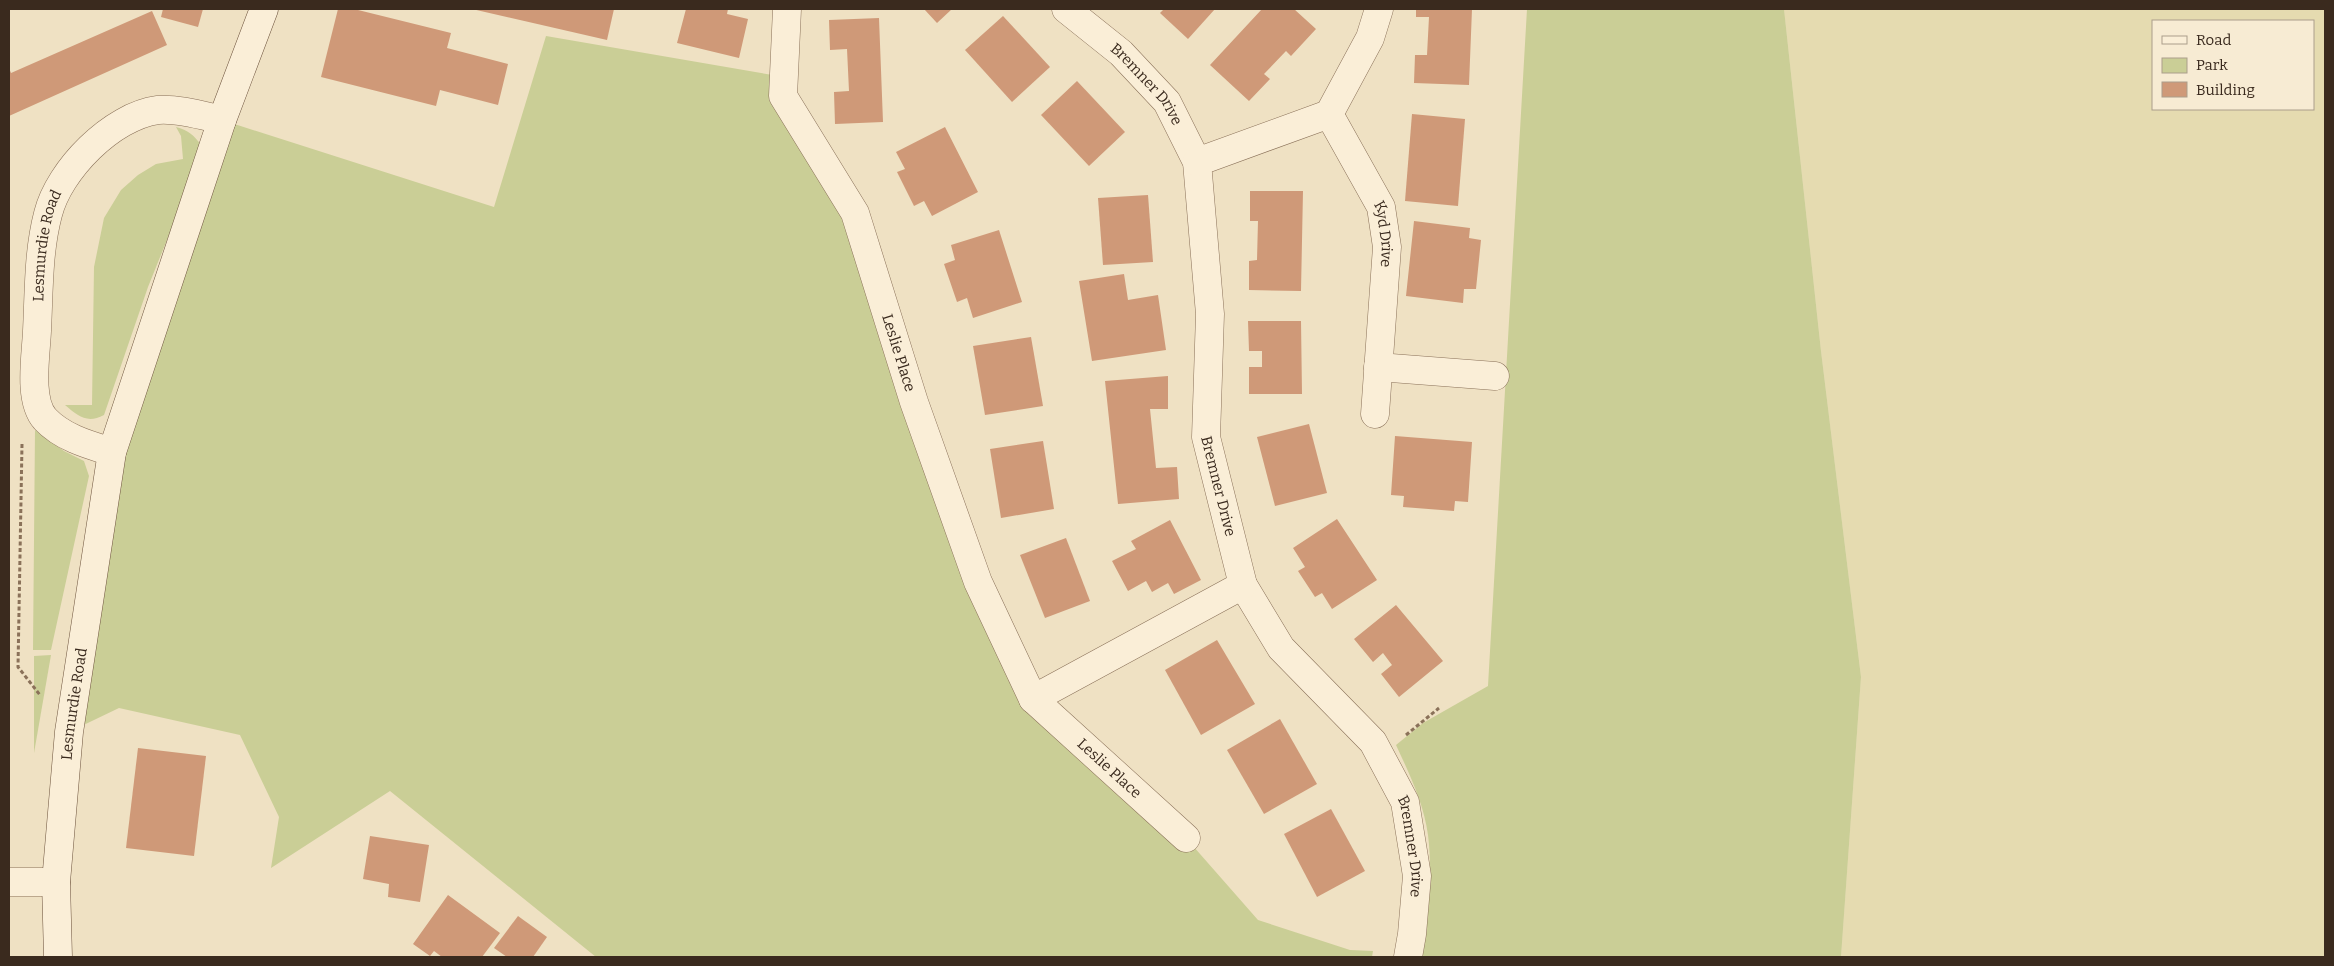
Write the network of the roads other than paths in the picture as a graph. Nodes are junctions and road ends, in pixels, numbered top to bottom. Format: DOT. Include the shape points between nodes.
graph roads {
  1 [pos="264,9"];
  2 [pos="787,9"];
  3 [pos="1066,9"];
  4 [pos="1379,9"];
  5 [pos="1329,114"];
  6 [pos="222,120"];
  7 [pos="1197,162"];
  8 [pos="1378,367"];
  9 [pos="1495,376"];
  10 [pos="1374,414"];
  11 [pos="112,452"];
  12 [pos="1243,585"];
  13 [pos="1033,699"];
  14 [pos="1186,838"];
  15 [pos="9,882"];
  16 [pos="56,882"];
  17 [pos="58,957"];
  18 [pos="1408,957"];
  1 -- 6 [label="street, Lesmurdie Road"];
  2 -- 13 [label="street, Leslie Place" via="783,96 855,213 914,402 978,582"];
  3 -- 7 [label="street, Bremner Drive" via="1121,53 1167,102"];
  4 -- 5 [label="street" via="1370,38"];
  5 -- 7 [label="street"];
  5 -- 8 [label="street, Kyd Drive" via="1381,207 1387,247"];
  6 -- 11 [label="street, Lesmurdie Road"];
  6 -- 11 [label="street, Lesmurdie Road" via="158,110 126,121 75,162 48,212 41,247 35,395 45,419 72,439"];
  7 -- 12 [label="street, Bremner Drive" via="1210,314 1206,438"];
  8 -- 9 [label="street"];
  8 -- 10 [label="street, Kyd Drive"];
  11 -- 16 [label="street, Lesmurdie Road" via="69,732"];
  12 -- 13 [label="street"];
  12 -- 18 [label="street, Bremner Drive" via="1281,648 1373,742 1405,802 1417,876"];
  13 -- 14 [label="street, Leslie Place"];
  15 -- 16 [label="street"];
  16 -- 17 [label="street, Lesmurdie Road"];
}
